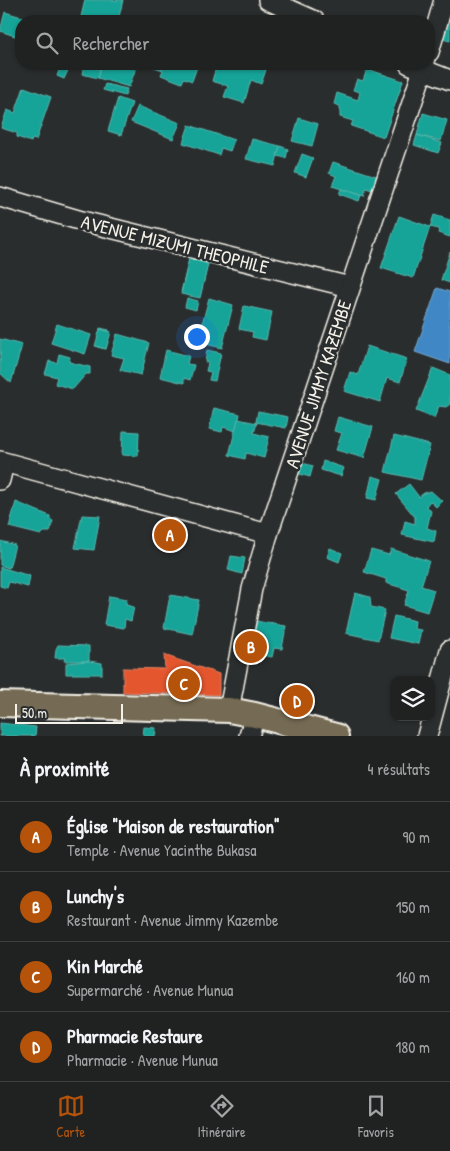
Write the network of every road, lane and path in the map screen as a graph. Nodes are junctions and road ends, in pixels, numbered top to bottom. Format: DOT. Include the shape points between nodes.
graph roads {
  1 [pos="268,0"];
  2 [pos="444,0"];
  3 [pos="302,15"];
  4 [pos="435,31"];
  5 [pos="418,70"];
  6 [pos="428,70"];
  7 [pos="450,80"];
  8 [pos="0,197"];
  9 [pos="350,287"];
  10 [pos="1,468"];
  11 [pos="268,534"];
  12 [pos="450,650"];
  13 [pos="0,704"];
  14 [pos="229,710"];
  15 [pos="252,725"];
  16 [pos="336,736"];
  17 [pos="426,736"];
  1 -- 3 [label="street"];
  2 -- 4 [label="street"];
  5 -- 9 [label="street, AVENUE JIMMY KAZEMBE"];
  6 -- 7 [label="street"];
  8 -- 9 [label="street, AVENUE MIZUMI THEOPHILE" via="82,221"];
  9 -- 11 [label="street, AVENUE JIMMY KAZEMBE"];
  10 -- 11 [label="street"];
  11 -- 14 [label="street, AVENUE JIMMY KAZEMBE" via="252,590"];
  12 -- 17 [label="street"];
  13 -- 14 [label="main road"];
  14 -- 15 [label="main road"];
  15 -- 16 [label="main road"];
}
